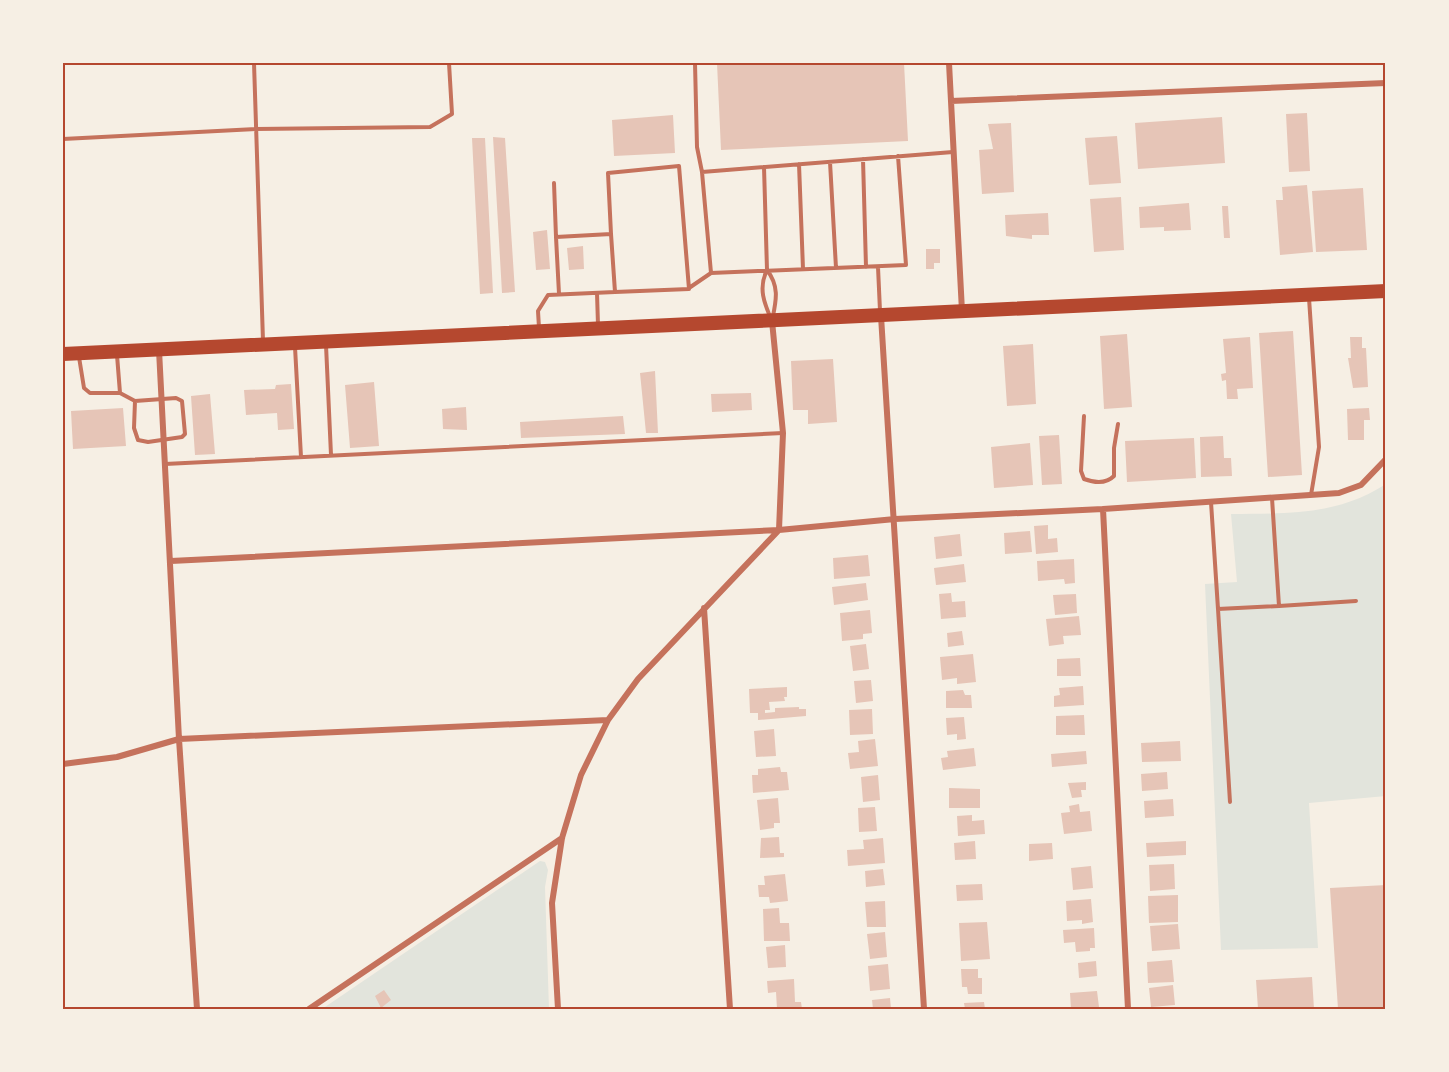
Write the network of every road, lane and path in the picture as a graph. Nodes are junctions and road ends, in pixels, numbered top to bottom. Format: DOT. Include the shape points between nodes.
graph roads {
  1 [pos="254,63"];
  2 [pos="449,63"];
  3 [pos="695,63"];
  4 [pos="949,63"];
  5 [pos="1386,82"];
  6 [pos="951,101"];
  7 [pos="256,129"];
  8 [pos="63,140"];
  9 [pos="954,152"];
  10 [pos="898,156"];
  11 [pos="863,159"];
  12 [pos="830,162"];
  13 [pos="799,164"];
  14 [pos="764,167"];
  15 [pos="702,172"];
  16 [pos="554,183"];
  17 [pos="611,234"];
  18 [pos="556,237"];
  19 [pos="866,267"];
  20 [pos="878,267"];
  21 [pos="836,268"];
  22 [pos="803,269"];
  23 [pos="767,270"];
  24 [pos="711,273"];
  25 [pos="689,289"];
  26 [pos="1386,291"];
  27 [pos="615,292"];
  28 [pos="597,293"];
  29 [pos="559,294"];
  30 [pos="1309,295"];
  31 [pos="962,311"];
  32 [pos="880,315"];
  33 [pos="772,321"];
  34 [pos="598,329"];
  35 [pos="539,332"];
  36 [pos="325,342"];
  37 [pos="295,343"];
  38 [pos="263,345"];
  39 [pos="159,350"];
  40 [pos="117,352"];
  41 [pos="63,354"];
  42 [pos="78,354"];
  43 [pos="120,393"];
  44 [pos="162,398"];
  45 [pos="135,401"];
  46 [pos="1084,416"];
  47 [pos="1118,424"];
  48 [pos="783,433"];
  49 [pos="164,439"];
  50 [pos="331,456"];
  51 [pos="301,457"];
  52 [pos="1386,459"];
  53 [pos="165,464"];
  54 [pos="1311,495"];
  55 [pos="1272,497"];
  56 [pos="1211,502"];
  57 [pos="1103,509"];
  58 [pos="895,519"];
  59 [pos="779,530"];
  60 [pos="171,561"];
  61 [pos="1356,601"];
  62 [pos="1279,606"];
  63 [pos="704,608"];
  64 [pos="1218,609"];
  65 [pos="608,720"];
  66 [pos="179,739"];
  67 [pos="63,764"];
  68 [pos="1230,802"];
  69 [pos="562,838"];
  70 [pos="197,1009"];
  71 [pos="309,1009"];
  72 [pos="558,1009"];
  73 [pos="730,1009"];
  74 [pos="924,1009"];
  75 [pos="1128,1009"];
  1 -- 7 [label="lane"];
  2 -- 7 [label="lane" via="452,114 430,127"];
  3 -- 15 [label="lane"];
  4 -- 6 [label="street"];
  5 -- 6 [label="street"];
  6 -- 9 [label="street"];
  7 -- 8 [label="lane"];
  7 -- 38 [label="lane"];
  9 -- 10 [label="lane"];
  9 -- 31 [label="street"];
  10 -- 11 [label="lane"];
  10 -- 20 [label="lane" via="906,265"];
  11 -- 12 [label="lane"];
  11 -- 19 [label="lane"];
  12 -- 13 [label="lane"];
  12 -- 21 [label="lane"];
  13 -- 14 [label="lane"];
  13 -- 22 [label="lane"];
  14 -- 15 [label="lane"];
  14 -- 23 [label="lane"];
  15 -- 24 [label="lane"];
  16 -- 18 [label="lane"];
  17 -- 18 [label="lane"];
  17 -- 25 [label="lane" via="608,173 679,166"];
  17 -- 27 [label="lane"];
  18 -- 29 [label="lane"];
  19 -- 20 [label="lane"];
  19 -- 21 [label="lane"];
  20 -- 32 [label="lane"];
  21 -- 22 [label="lane"];
  22 -- 23 [label="lane"];
  23 -- 24 [label="lane"];
  23 -- 33 [label="lane" via="761,282"];
  23 -- 33 [label="lane" via="776,281"];
  24 -- 25 [label="lane"];
  25 -- 27 [label="lane"];
  26 -- 30 [label="main road"];
  27 -- 28 [label="lane"];
  28 -- 29 [label="lane"];
  28 -- 34 [label="lane"];
  29 -- 35 [label="lane" via="548,295 538,311"];
  30 -- 31 [label="main road"];
  30 -- 54 [label="lane" via="1318,447"];
  31 -- 32 [label="main road"];
  32 -- 33 [label="main road"];
  32 -- 58 [label="street"];
  33 -- 34 [label="main road"];
  33 -- 48 [label="street"];
  34 -- 35 [label="main road"];
  35 -- 36 [label="main road"];
  36 -- 37 [label="main road"];
  36 -- 50 [label="lane"];
  37 -- 38 [label="main road"];
  37 -- 51 [label="lane"];
  38 -- 39 [label="main road"];
  39 -- 40 [label="main road"];
  39 -- 44 [label="street"];
  40 -- 42 [label="main road"];
  40 -- 43 [label="lane"];
  41 -- 42 [label="main road"];
  42 -- 43 [label="lane" via="84,388 90,393"];
  43 -- 45 [label="lane"];
  44 -- 45 [label="lane"];
  44 -- 49 [label="street"];
  44 -- 49 [label="lane" via="182,401 186,428 182,437"];
  45 -- 49 [label="lane" via="134,428 138,440"];
  46 -- 47 [label="lane" via="1080,471 1084,479 1094,482 1114,476"];
  48 -- 50 [label="lane"];
  48 -- 59 [label="street"];
  49 -- 53 [label="street"];
  50 -- 51 [label="lane"];
  51 -- 53 [label="lane"];
  52 -- 54 [label="street" via="1361,485 1339,493"];
  53 -- 60 [label="street"];
  54 -- 55 [label="street"];
  55 -- 56 [label="street"];
  55 -- 62 [label="lane"];
  56 -- 57 [label="street"];
  56 -- 64 [label="lane"];
  57 -- 58 [label="street"];
  57 -- 75 [label="street"];
  58 -- 59 [label="street"];
  58 -- 74 [label="street"];
  59 -- 60 [label="street"];
  59 -- 63 [label="street"];
  60 -- 66 [label="street"];
  61 -- 62 [label="lane"];
  62 -- 64 [label="lane"];
  63 -- 65 [label="street" via="638,679"];
  63 -- 73 [label="street"];
  64 -- 68 [label="lane"];
  65 -- 66 [label="street"];
  65 -- 69 [label="street" via="581,775"];
  66 -- 67 [label="street" via="117,757"];
  66 -- 70 [label="street"];
  69 -- 71 [label="street"];
  69 -- 72 [label="street" via="552,903"];
}
